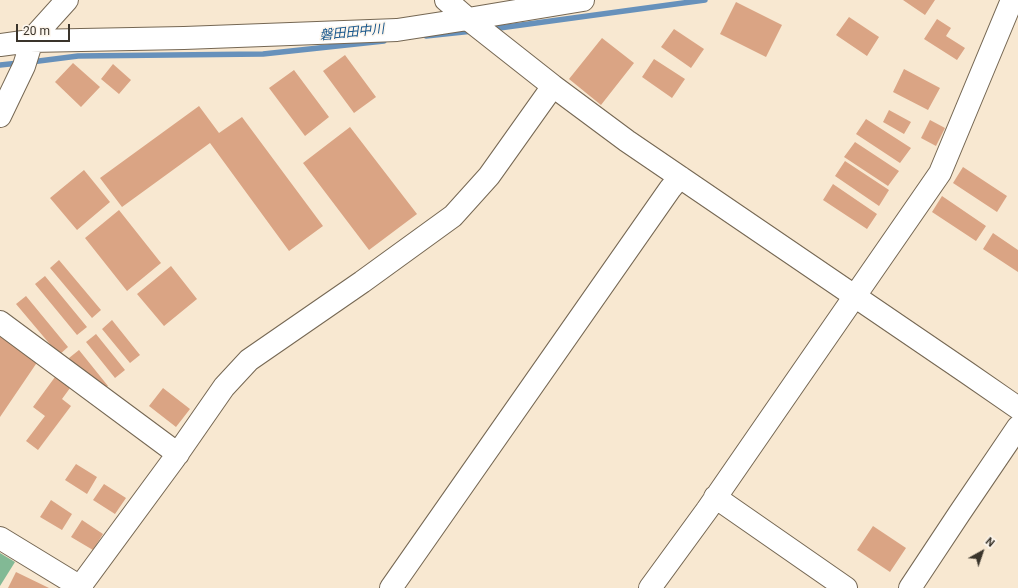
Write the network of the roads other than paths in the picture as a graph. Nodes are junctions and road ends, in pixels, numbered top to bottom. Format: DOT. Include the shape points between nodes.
graph roads {
  1 [pos="67,0"];
  2 [pos="446,0"];
  3 [pos="583,0"];
  4 [pos="1012,0"];
  5 [pos="468,19"];
  6 [pos="30,41"];
  7 [pos="0,45"];
  8 [pos="553,86"];
  9 [pos="0,116"];
  10 [pos="680,177"];
  11 [pos="855,296"];
  12 [pos="0,322"];
  13 [pos="1018,408"];
  14 [pos="1018,427"];
  15 [pos="178,454"];
  16 [pos="715,497"];
  17 [pos="0,538"];
  18 [pos="80,588"];
  19 [pos="391,588"];
  20 [pos="650,588"];
  21 [pos="846,588"];
  22 [pos="910,588"];
  1 -- 6 [label="street"];
  2 -- 5 [label="street"];
  3 -- 5 [label="street"];
  4 -- 11 [label="street" via="940,173"];
  5 -- 6 [label="street" via="397,30"];
  5 -- 8 [label="street"];
  6 -- 7 [label="street"];
  6 -- 9 [label="street" via="24,66"];
  8 -- 10 [label="street"];
  8 -- 15 [label="street" via="489,176 453,216 249,360 224,387"];
  10 -- 11 [label="street"];
  10 -- 19 [label="street"];
  11 -- 13 [label="street"];
  11 -- 16 [label="street"];
  12 -- 15 [label="street"];
  14 -- 22 [label="street"];
  15 -- 18 [label="street"];
  16 -- 20 [label="street"];
  16 -- 21 [label="street"];
  17 -- 18 [label="street"];
}
